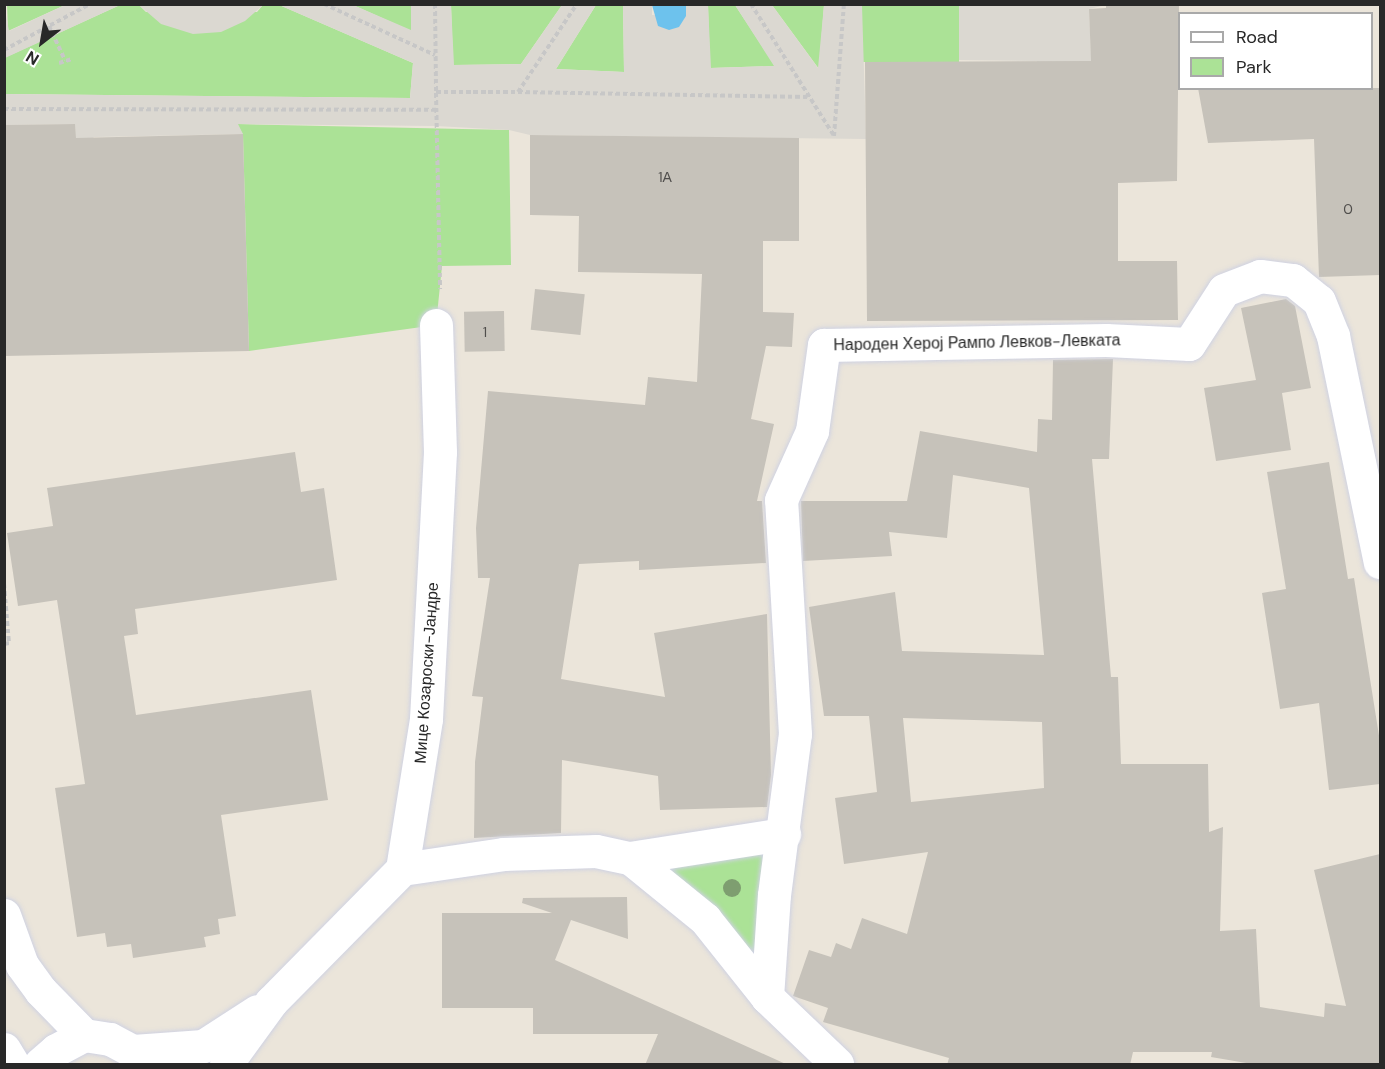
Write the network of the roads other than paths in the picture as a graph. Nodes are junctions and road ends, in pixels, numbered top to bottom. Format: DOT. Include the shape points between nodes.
graph roads {
  1 [pos="436,325"];
  2 [pos="1380,562"];
  3 [pos="784,834"];
  4 [pos="630,858"];
  5 [pos="402,869"];
  6 [pos="4,915"];
  7 [pos="767,997"];
  8 [pos="271,1002"];
  9 [pos="84,1035"];
  10 [pos="4,1049"];
  11 [pos="140,1058"];
  12 [pos="13,1065"];
  13 [pos="40,1065"];
  14 [pos="226,1065"];
  15 [pos="837,1065"];
  1 -- 5 [label="street, Мице Козароски-Јандре" via="440,452 426,718"];
  2 -- 3 [label="street, Народен Херој Рампо Левков-Левката" via="1333,336 1319,301 1293,280 1260,276 1224,290 1189,344 1106,340 824,345 812,431 781,500 795,734"];
  3 -- 4 [label="street"];
  3 -- 7 [label="street, Народен Херој Рампо Левков-Левката" via="774,895"];
  4 -- 5 [label="street" via="596,851 503,854"];
  4 -- 7 [label="street" via="705,919"];
  5 -- 8 [label="street"];
  6 -- 9 [label="street" via="22,965 41,991"];
  7 -- 15 [label="street"];
  8 -- 11 [label="street" via="203,1046"];
  8 -- 14 [label="street"];
  9 -- 11 [label="street" via="110,1039"];
  9 -- 13 [label="street" via="56,1050"];
  10 -- 12 [label="street"];
}
